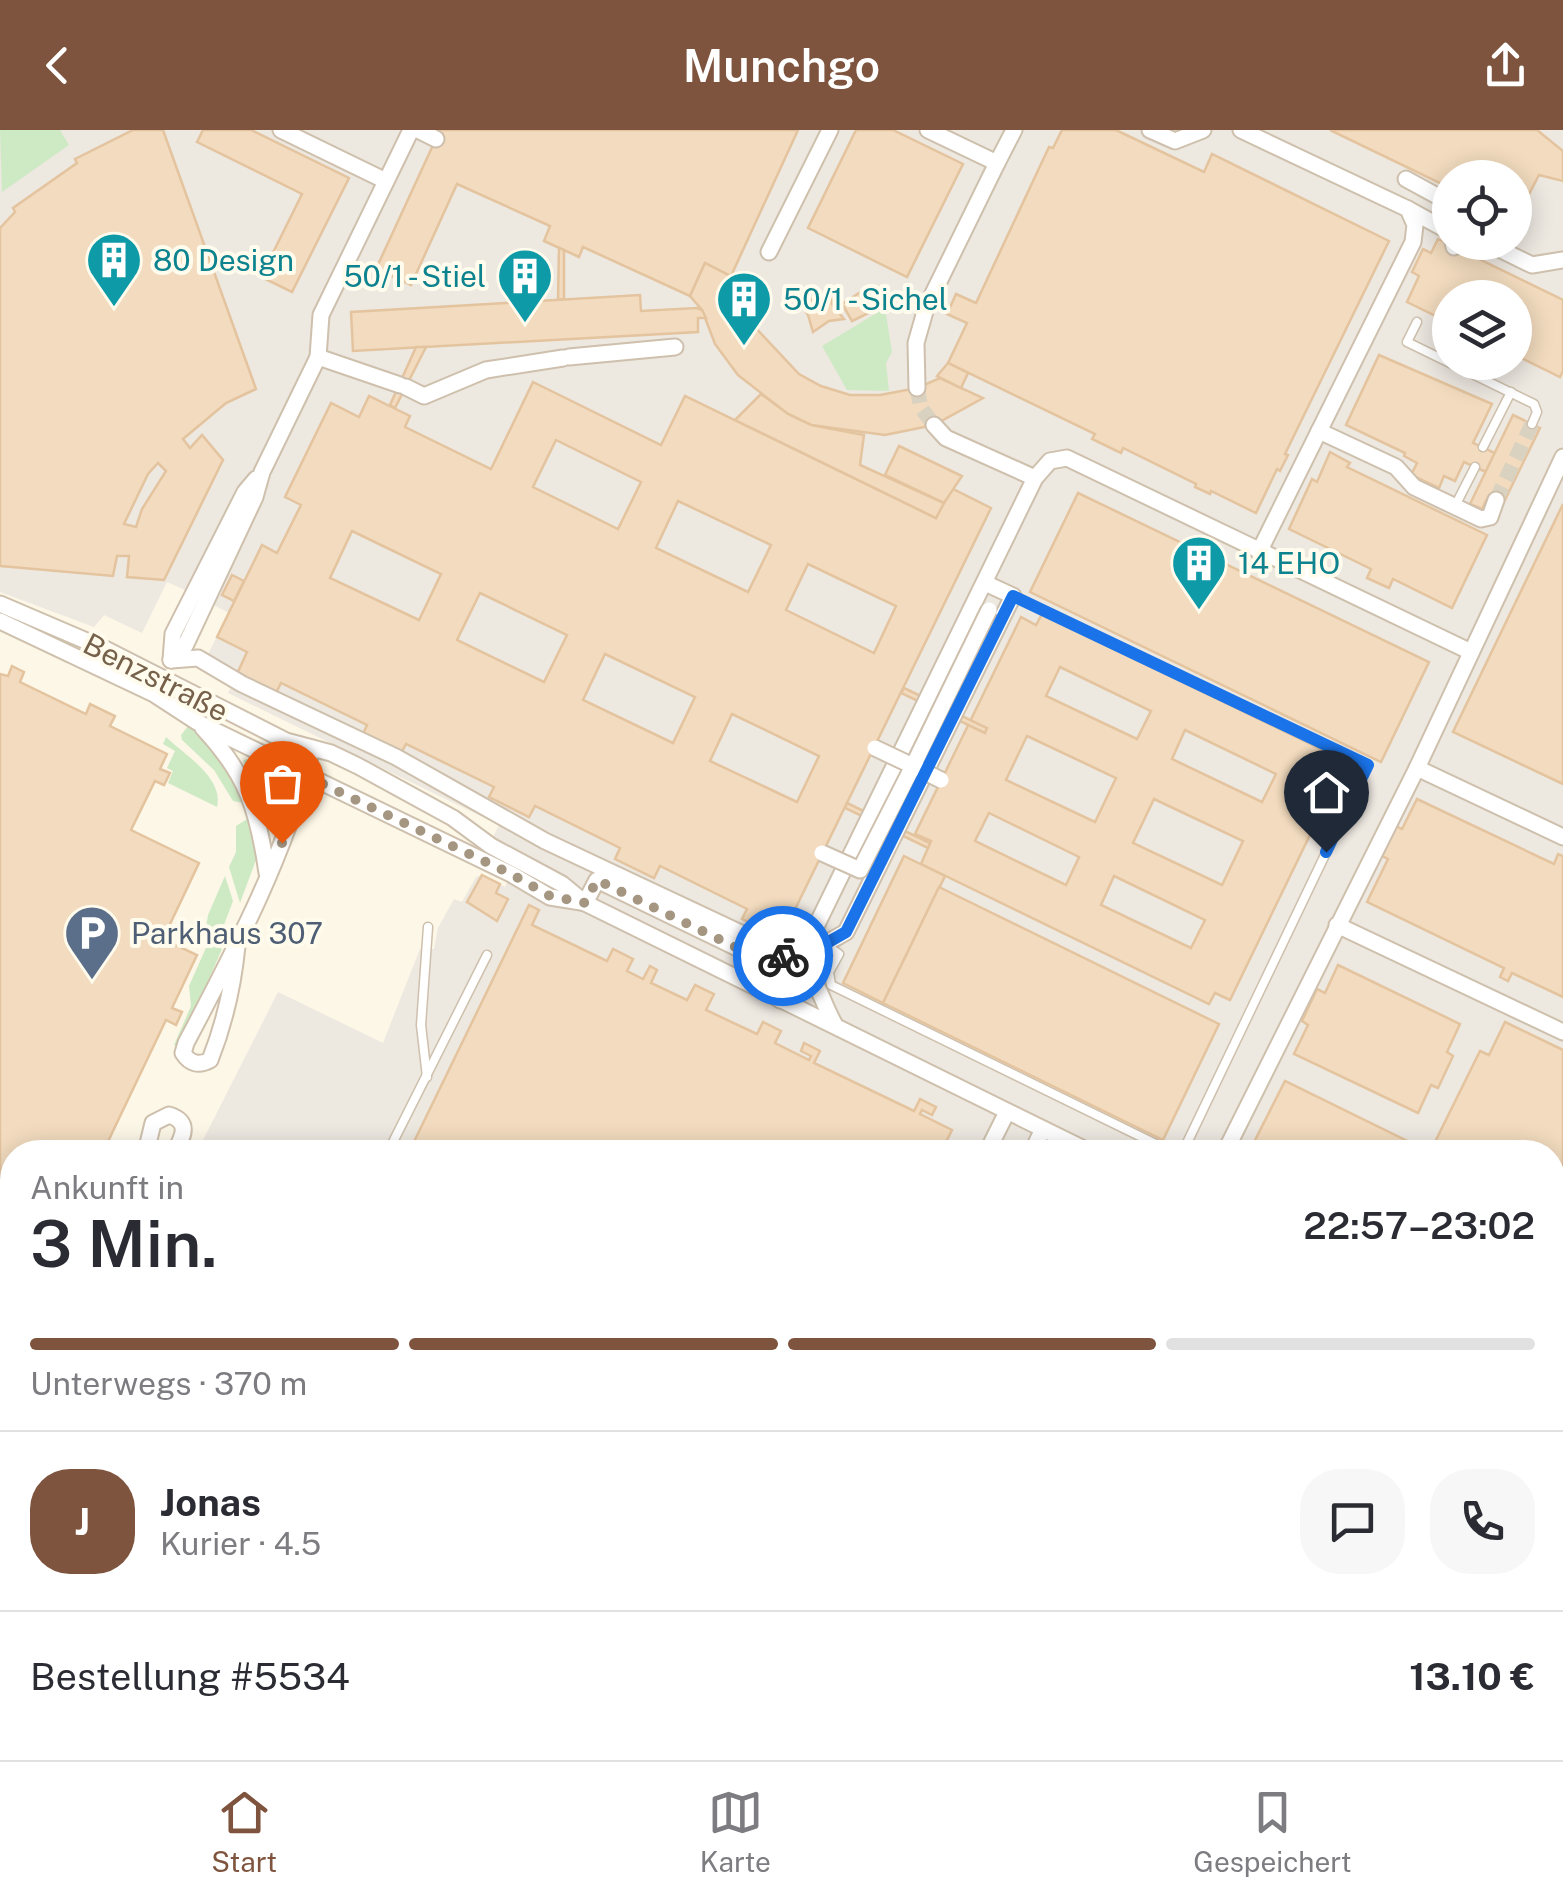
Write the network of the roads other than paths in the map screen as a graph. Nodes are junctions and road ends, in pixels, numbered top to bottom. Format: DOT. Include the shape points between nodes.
graph roads {
  1 [pos="281,130"];
  2 [pos="415,130"];
  3 [pos="830,130"];
  4 [pos="928,130"];
  5 [pos="1014,130"];
  6 [pos="1150,130"];
  7 [pos="1202,130"];
  8 [pos="1242,130"];
  9 [pos="306,135"];
  10 [pos="436,139"];
  11 [pos="997,163"];
  12 [pos="1406,180"];
  13 [pos="386,181"];
  14 [pos="1432,194"];
  15 [pos="1408,209"];
  16 [pos="1432,226"];
  17 [pos="769,252"];
  18 [pos="1522,260"];
  19 [pos="1563,260"];
  20 [pos="1417,322"];
  21 [pos="675,347"];
  22 [pos="318,357"];
  23 [pos="918,388"];
  24 [pos="1510,392"];
  25 [pos="1532,424"];
  26 [pos="934,425"];
  27 [pos="1319,431"];
  28 [pos="1483,448"];
  29 [pos="1563,457"];
  30 [pos="1474,466"];
  31 [pos="1035,478"];
  32 [pos="1496,500"];
  33 [pos="1456,506"];
  34 [pos="1259,552"];
  35 [pos="999,589"];
  36 [pos="0,604"];
  37 [pos="0,621"];
  38 [pos="1471,652"];
  39 [pos="171,660"];
  40 [pos="157,687"];
  41 [pos="196,722"];
  42 [pos="312,748"];
  43 [pos="875,748"];
  44 [pos="913,766"];
  45 [pos="1417,768"];
  46 [pos="306,776"];
  47 [pos="941,780"];
  48 [pos="1563,837"];
  49 [pos="822,852"];
  50 [pos="514,866"];
  51 [pos="268,876"];
  52 [pos="585,903"];
  53 [pos="1337,925"];
  54 [pos="428,927"];
  55 [pos="825,944"];
  56 [pos="237,946"];
  57 [pos="487,955"];
  58 [pos="798,961"];
  59 [pos="780,1000"];
  60 [pos="836,1027"];
  61 [pos="1563,1032"];
  62 [pos="427,1077"];
  63 [pos="1007,1112"];
  64 [pos="1043,1130"];
  65 [pos="149,1140"];
  66 [pos="181,1140"];
  67 [pos="394,1140"];
  68 [pos="993,1140"];
  69 [pos="1038,1140"];
  70 [pos="1064,1140"];
  71 [pos="1148,1140"];
  72 [pos="1188,1140"];
  73 [pos="1231,1140"];
  1 -- 9 [label="street"];
  2 -- 10 [label="street"];
  2 -- 13 [label="street"];
  3 -- 17 [label="street"];
  4 -- 11 [label="street"];
  5 -- 11 [label="street"];
  6 -- 7 [label="street" via="1175,140"];
  8 -- 15 [label="street"];
  9 -- 13 [label="street"];
  11 -- 23 [label="street" via="936,277 916,342"];
  12 -- 14 [label="street"];
  13 -- 22 [label="street" via="321,315"];
  15 -- 16 [label="street"];
  15 -- 27 [label="street" via="1416,225 1413,242"];
  18 -- 19 [label="street"];
  20 -- 24 [label="lane" via="1407,342"];
  21 -- 22 [label="street" via="486,370 424,396"];
  22 -- 39 [label="street" via="262,472 245,492 185,646"];
  24 -- 25 [label="lane" via="1534,404"];
  24 -- 28 [label="lane"];
  26 -- 31 [label="street" via="946,438"];
  27 -- 33 [label="street" via="1396,467 1414,488"];
  27 -- 34 [label="street"];
  29 -- 38 [label="street"];
  30 -- 33 [label="lane"];
  31 -- 34 [label="street" via="1050,461 1067,458"];
  31 -- 35 [label="street"];
  32 -- 33 [label="street" via="1490,517 1481,519"];
  34 -- 38 [label="street"];
  35 -- 44 [label="street, bridge"];
  35 -- 55 [label="street" via="846,932"];
  35 -- 58 [label="street"];
  35 -- 72 [label="lane" via="1368,765"];
  36 -- 40 [label="street, Benzstraße" via="105,649"];
  37 -- 40 [label="street, Benzstraße"];
  38 -- 45 [label="street"];
  39 -- 40 [label="street"];
  39 -- 58 [label="street" via="198,658 545,841"];
  40 -- 41 [label="street, Benzstraße"];
  40 -- 42 [label="street, Benzstraße"];
  41 -- 46 [label="street, Benzstraße"];
  41 -- 51 [label="street, Benzstraße" via="249,792"];
  42 -- 46 [label="street"];
  42 -- 50 [label="street, Benzstraße" via="452,818"];
  43 -- 44 [label="street, bridge"];
  44 -- 47 [label="street, bridge"];
  44 -- 49 [label="street, bridge" via="860,870"];
  45 -- 48 [label="street"];
  45 -- 53 [label="street"];
  46 -- 50 [label="street, Benzstraße" via="483,862"];
  46 -- 51 [label="street"];
  50 -- 52 [label="street" via="550,896"];
  51 -- 56 [label="street"];
  52 -- 58 [label="street" via="597,880 758,958"];
  52 -- 59 [label="street"];
  53 -- 61 [label="street"];
  53 -- 73 [label="street"];
  54 -- 62 [label="lane" via="420,1024"];
  55 -- 58 [label="street"];
  55 -- 71 [label="lane" via="839,954 829,972 831,985"];
  56 -- 56 [label="street" via="186,1042 183,1053 196,1064 210,1060 224,1025"];
  57 -- 62 [label="lane"];
  58 -- 59 [label="street"];
  58 -- 60 [label="street"];
  59 -- 60 [label="street"];
  60 -- 63 [label="street"];
  62 -- 67 [label="lane"];
  63 -- 64 [label="street"];
  63 -- 68 [label="street"];
  64 -- 69 [label="street"];
  64 -- 70 [label="street"];
  65 -- 66 [label="street" via="153,1122 169,1115 184,1124"];
}
